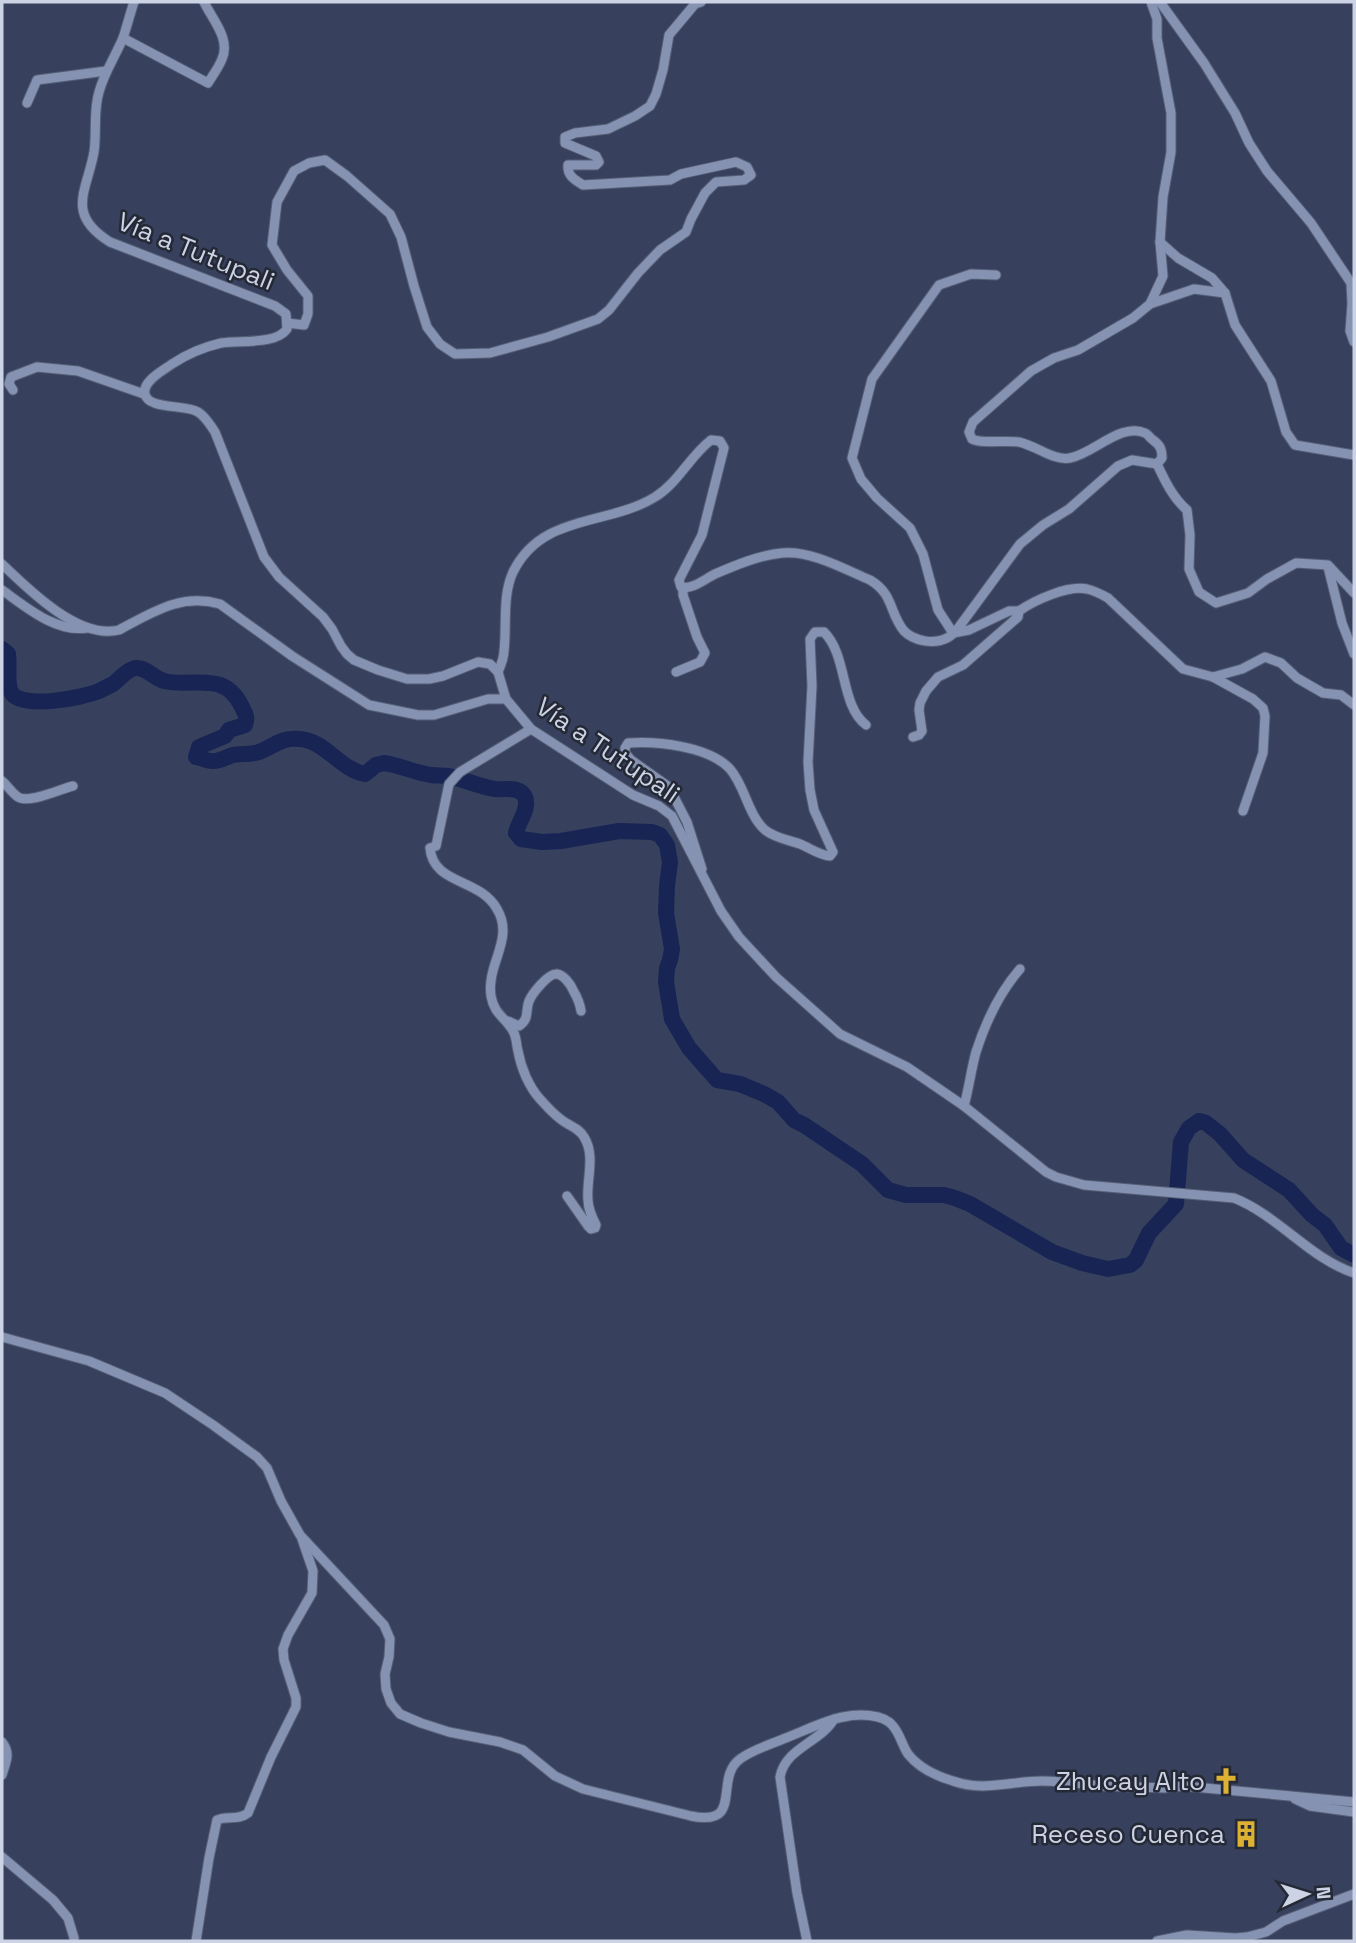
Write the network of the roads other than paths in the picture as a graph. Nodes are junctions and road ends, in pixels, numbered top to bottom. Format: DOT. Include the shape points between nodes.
graph roads {
  1 [pos="134,2"];
  2 [pos="204,2"];
  3 [pos="701,2"];
  4 [pos="1151,2"];
  5 [pos="1160,2"];
  6 [pos="123,38"];
  7 [pos="106,71"];
  8 [pos="27,103"];
  9 [pos="1160,242"];
  10 [pos="996,275"];
  11 [pos="1225,293"];
  12 [pos="1150,304"];
  13 [pos="288,323"];
  14 [pos="1354,342"];
  15 [pos="13,390"];
  16 [pos="145,394"];
  17 [pos="1354,455"];
  18 [pos="1157,464"];
  19 [pos="2,564"];
  20 [pos="1328,565"];
  21 [pos="683,588"];
  22 [pos="2,590"];
  23 [pos="1354,593"];
  24 [pos="1019,611"];
  25 [pos="88,628"];
  26 [pos="953,633"];
  27 [pos="1354,654"];
  28 [pos="498,671"];
  29 [pos="676,672"];
  30 [pos="1213,677"];
  31 [pos="506,699"];
  32 [pos="1354,705"];
  33 [pos="866,725"];
  34 [pos="531,729"];
  35 [pos="913,737"];
  36 [pos="2,780"];
  37 [pos="72,786"];
  38 [pos="1243,811"];
  39 [pos="702,877"];
  40 [pos="1020,969"];
  41 [pos="581,1011"];
  42 [pos="503,1019"];
  43 [pos="964,1106"];
  44 [pos="567,1196"];
  45 [pos="1354,1273"];
  46 [pos="2,1337"];
  47 [pos="300,1535"];
  48 [pos="834,1719"];
  49 [pos="2,1742"];
  50 [pos="2,1775"];
  51 [pos="1287,1795"];
  52 [pos="1354,1802"];
  53 [pos="1354,1812"];
  54 [pos="2,1857"];
  55 [pos="1354,1894"];
  56 [pos="75,1938"];
  57 [pos="196,1941"];
  58 [pos="807,1941"];
  59 [pos="1157,1941"];
  1 -- 6 [label="street, Vía a Tutupali"];
  2 -- 6 [label="street" via="225,45 208,83"];
  3 -- 13 [label="street" via="669,35 650,106 608,129 565,137 565,143 596,156 599,162 568,165 568,170 583,185 670,180 736,162 747,167 751,176 716,182 705,192 686,232 638,272 610,310 548,337 490,353 455,354 440,344 428,327 390,214 325,160 295,171 277,202 272,244 308,296 304,326"];
  4 -- 9 [label="street" via="1171,113"];
  5 -- 14 [label="street" via="1223,93 1266,172 1311,223 1351,283"];
  6 -- 7 [label="street, Vía a Tutupali"];
  7 -- 8 [label="street" via="37,80"];
  7 -- 13 [label="street, Vía a Tutupali" via="98,96 94,152 81,196 87,219 110,242 279,308"];
  9 -- 11 [label="street" via="1212,278"];
  9 -- 12 [label="street" via="1163,276"];
  10 -- 26 [label="street" via="971,274 939,285 872,379 852,458 860,479 910,528 923,554 938,610"];
  11 -- 12 [label="street" via="1194,289"];
  11 -- 17 [label="street" via="1235,325 1271,381 1294,445"];
  12 -- 18 [label="street" via="1078,350 1031,371 973,422 969,432 978,442 1022,443 1062,458 1087,453 1124,432 1145,433 1162,451"];
  13 -- 16 [label="street, Vía a Tutupali" via="285,332 274,338 222,343 191,353 150,380"];
  15 -- 16 [label="street" via="11,377 37,367 78,372"];
  16 -- 28 [label="street" via="155,404 192,409 207,420 264,557 323,617 354,660 407,679 443,676 478,662"];
  18 -- 20 [label="street" via="1179,503 1188,510 1189,569 1199,592 1216,603 1248,593 1296,563"];
  18 -- 26 [label="street" via="1132,460 1118,466 1020,544"];
  19 -- 25 [label="street" via="38,597"];
  20 -- 23 [label="street"];
  20 -- 27 [label="street"];
  21 -- 26 [label="street" via="757,559 798,553 879,585 904,631 913,637 934,642"];
  21 -- 28 [label="street" via="679,580 702,535 723,449 717,440 705,445 657,496 627,510 567,525 525,554 507,589 504,654"];
  21 -- 29 [label="street" via="705,653 700,662"];
  22 -- 25 [label="street" via="62,626"];
  24 -- 26 [label="street"];
  24 -- 30 [label="street" via="1052,594 1084,588 1097,592 1183,669"];
  24 -- 35 [label="street" via="1018,617 926,691 919,710 922,731"];
  25 -- 31 [label="street" via="120,630 175,603 207,600 220,604 369,705 426,715 488,699"];
  28 -- 31 [label="street, Vía a Tutupali"];
  30 -- 32 [label="street" via="1265,657 1323,693 1341,695"];
  30 -- 38 [label="street" via="1252,699 1265,716 1263,753"];
  31 -- 34 [label="street, Vía a Tutupali"];
  33 -- 39 [label="street" via="859,720 829,637 815,632 810,639 808,762 814,810 832,848 830,856 764,829 730,769 713,757 664,744 628,743 625,753 631,760 668,787 687,822"];
  34 -- 39 [label="street, Vía a Tutupali" via="672,816"];
  34 -- 42 [label="street" via="456,775 449,784 436,846 429,848 441,872 482,891 498,910 505,927 490,986 495,1010"];
  36 -- 37 [label="street" via="24,799"];
  39 -- 43 [label="street, Vía a Tutupali" via="739,937 840,1034 907,1067"];
  40 -- 43 [label="street" via="989,1016"];
  41 -- 42 [label="street" via="570,985 555,974 530,999 524,1024"];
  42 -- 44 [label="street" via="515,1033 531,1088 585,1138 589,1148 588,1202 595,1228 588,1226"];
  43 -- 45 [label="street, Vía a Tutupali" via="1056,1177 1095,1186 1234,1198"];
  46 -- 47 [label="street" via="102,1366 165,1393 213,1424 267,1468"];
  47 -- 48 [label="street" via="384,1625 390,1639 386,1689 400,1714 449,1732 523,1750 555,1776 583,1789 704,1819 716,1817 722,1811 727,1779 737,1760"];
  47 -- 57 [label="street" via="314,1580 312,1593 283,1649 296,1707 247,1813 241,1818 217,1820"];
  48 -- 51 [label="street" via="856,1715 882,1718 892,1724 909,1755 927,1771 968,1785 1042,1781"];
  48 -- 58 [label="street" via="787,1760 780,1777"];
  49 -- 50 [label="street" via="8,1756"];
  51 -- 52 [label="street"];
  51 -- 53 [label="street" via="1310,1806"];
  54 -- 56 [label="street" via="53,1900 68,1918"];
  55 -- 59 [label="street" via="1247,1937 1187,1935"];
}
